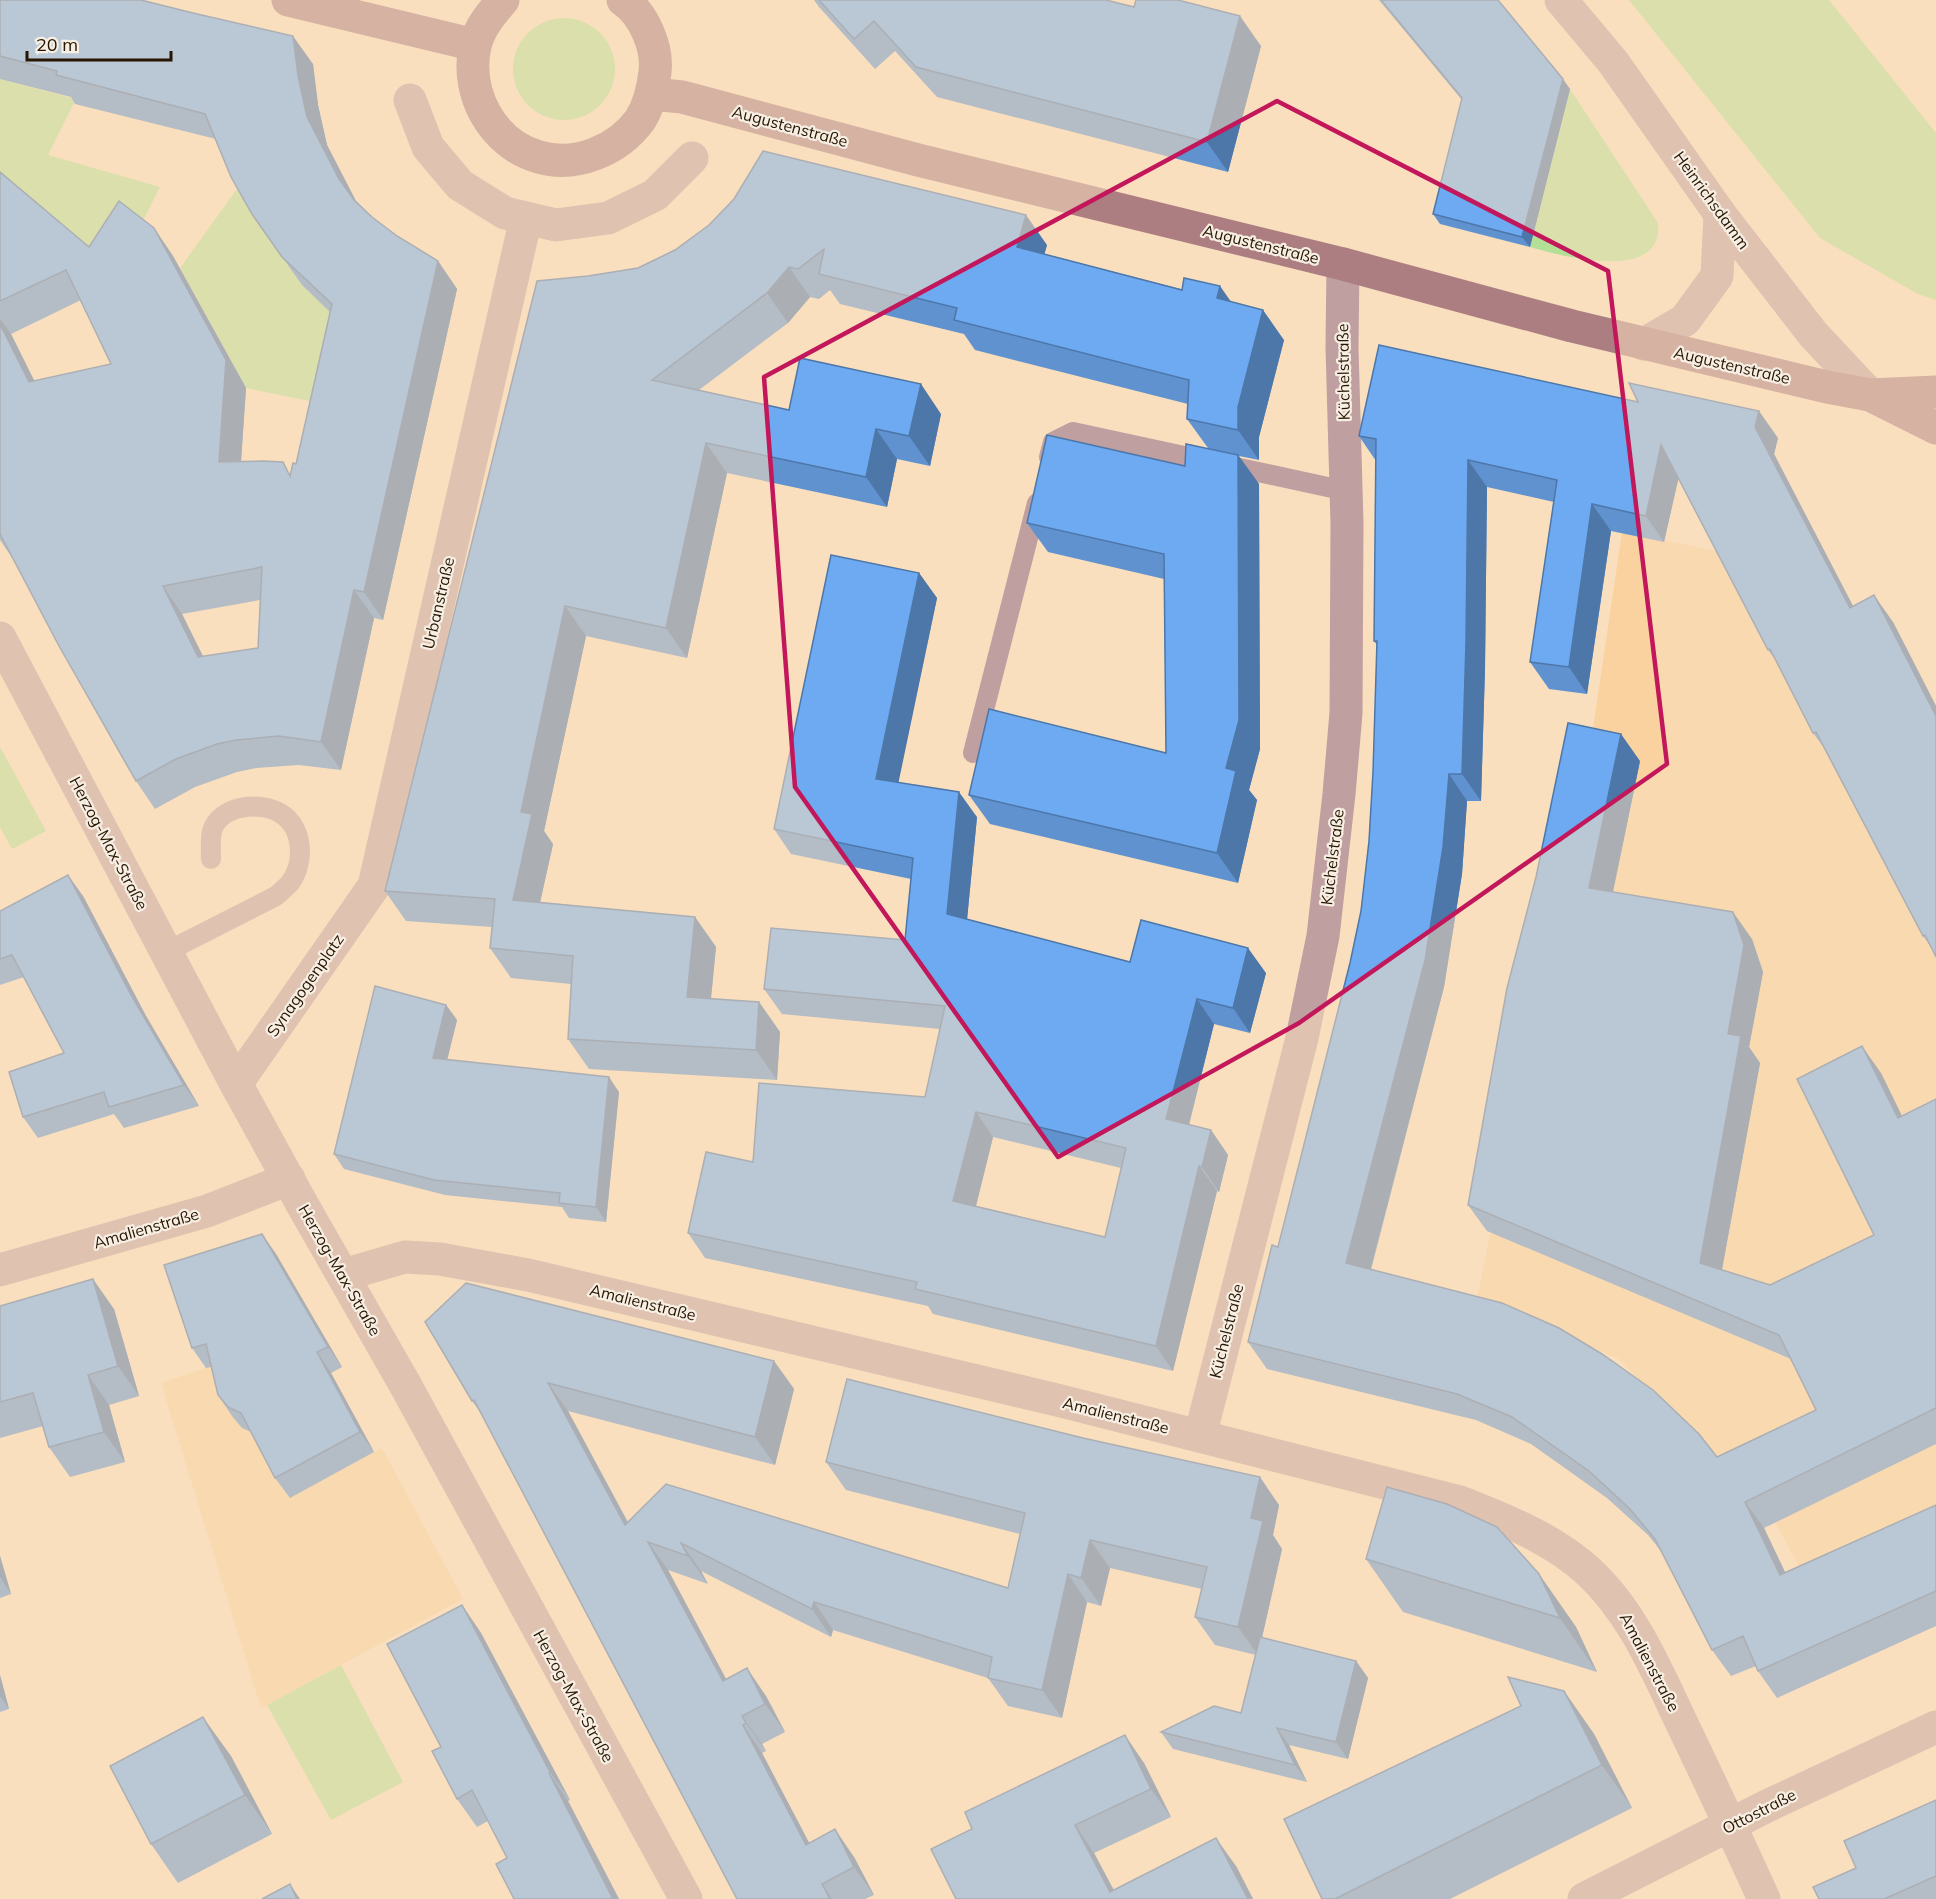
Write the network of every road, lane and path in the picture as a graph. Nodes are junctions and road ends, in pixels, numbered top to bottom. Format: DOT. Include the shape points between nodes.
graph roads {
  1 [pos="288,0"];
  2 [pos="503,0"];
  3 [pos="1561,0"];
  4 [pos="628,1"];
  5 [pos="476,45"];
  6 [pos="652,94"];
  7 [pos="410,100"];
  8 [pos="692,158"];
  9 [pos="1720,214"];
  10 [pos="526,218"];
  11 [pos="1343,264"];
  12 [pos="1644,344"];
  13 [pos="1936,392"];
  14 [pos="1870,395"];
  15 [pos="1936,428"];
  16 [pos="1346,491"];
  17 [pos="0,638"];
  18 [pos="973,753"];
  19 [pos="211,859"];
  20 [pos="374,886"];
  21 [pos="166,952"];
  22 [pos="236,1083"];
  23 [pos="289,1179"];
  24 [pos="0,1270"];
  25 [pos="343,1275"];
  26 [pos="1200,1436"];
  27 [pos="1936,1727"];
  28 [pos="1731,1825"];
  29 [pos="686,1899"];
  30 [pos="1584,1899"];
  31 [pos="1764,1899"];
  1 -- 5 [label="street"];
  2 -- 5 [label="street" via="486,20"];
  3 -- 9 [label="street, Heinrichsdamm" via="1613,62"];
  4 -- 6 [label="street" via="643,22 652,45 656,69"];
  5 -- 6 [label="street" via="472,73 478,101 492,126 513,145 540,157 568,160 596,154 621,140 640,119"];
  6 -- 11 [label="street, Augustenstraße" via="682,97 918,160"];
  7 -- 10 [label="street" via="428,147 460,185 505,213"];
  8 -- 10 [label="street" via="655,195 608,218 556,225"];
  9 -- 12 [label="street" via="1717,276 1685,320"];
  9 -- 14 [label="street, Heinrichsdamm" via="1813,334"];
  10 -- 20 [label="street, Urbanstraße"];
  11 -- 12 [label="street, Augustenstraße"];
  11 -- 16 [label="street, Küchelstraße"];
  12 -- 14 [label="street, Augustenstraße"];
  13 -- 14 [label="street"];
  14 -- 15 [label="street"];
  16 -- 18 [label="lane" via="1073,432 1053,442"];
  16 -- 26 [label="street, Küchelstraße" via="1346,712 1323,936 1302,1038"];
  17 -- 21 [label="street, Herzog-Max-Straße"];
  19 -- 21 [label="lane" via="213,829 220,819 248,807 268,808 282,814 295,828 301,848 291,882 276,896"];
  20 -- 22 [label="street, Synagogenplatz"];
  21 -- 22 [label="street, Herzog-Max-Straße"];
  22 -- 23 [label="street, Herzog-Max-Straße"];
  23 -- 24 [label="street, Amalienstraße" via="207,1211"];
  23 -- 25 [label="street, Herzog-Max-Straße"];
  25 -- 26 [label="street, Amalienstraße" via="405,1257 440,1259 528,1275"];
  25 -- 29 [label="street, Herzog-Max-Straße"];
  26 -- 28 [label="street, Amalienstraße" via="1460,1502 1519,1526 1558,1548 1588,1571 1626,1615"];
  27 -- 28 [label="street, Ottostraße"];
  28 -- 30 [label="street, Ottostraße"];
  28 -- 31 [label="street, Amalienstraße"];
}
